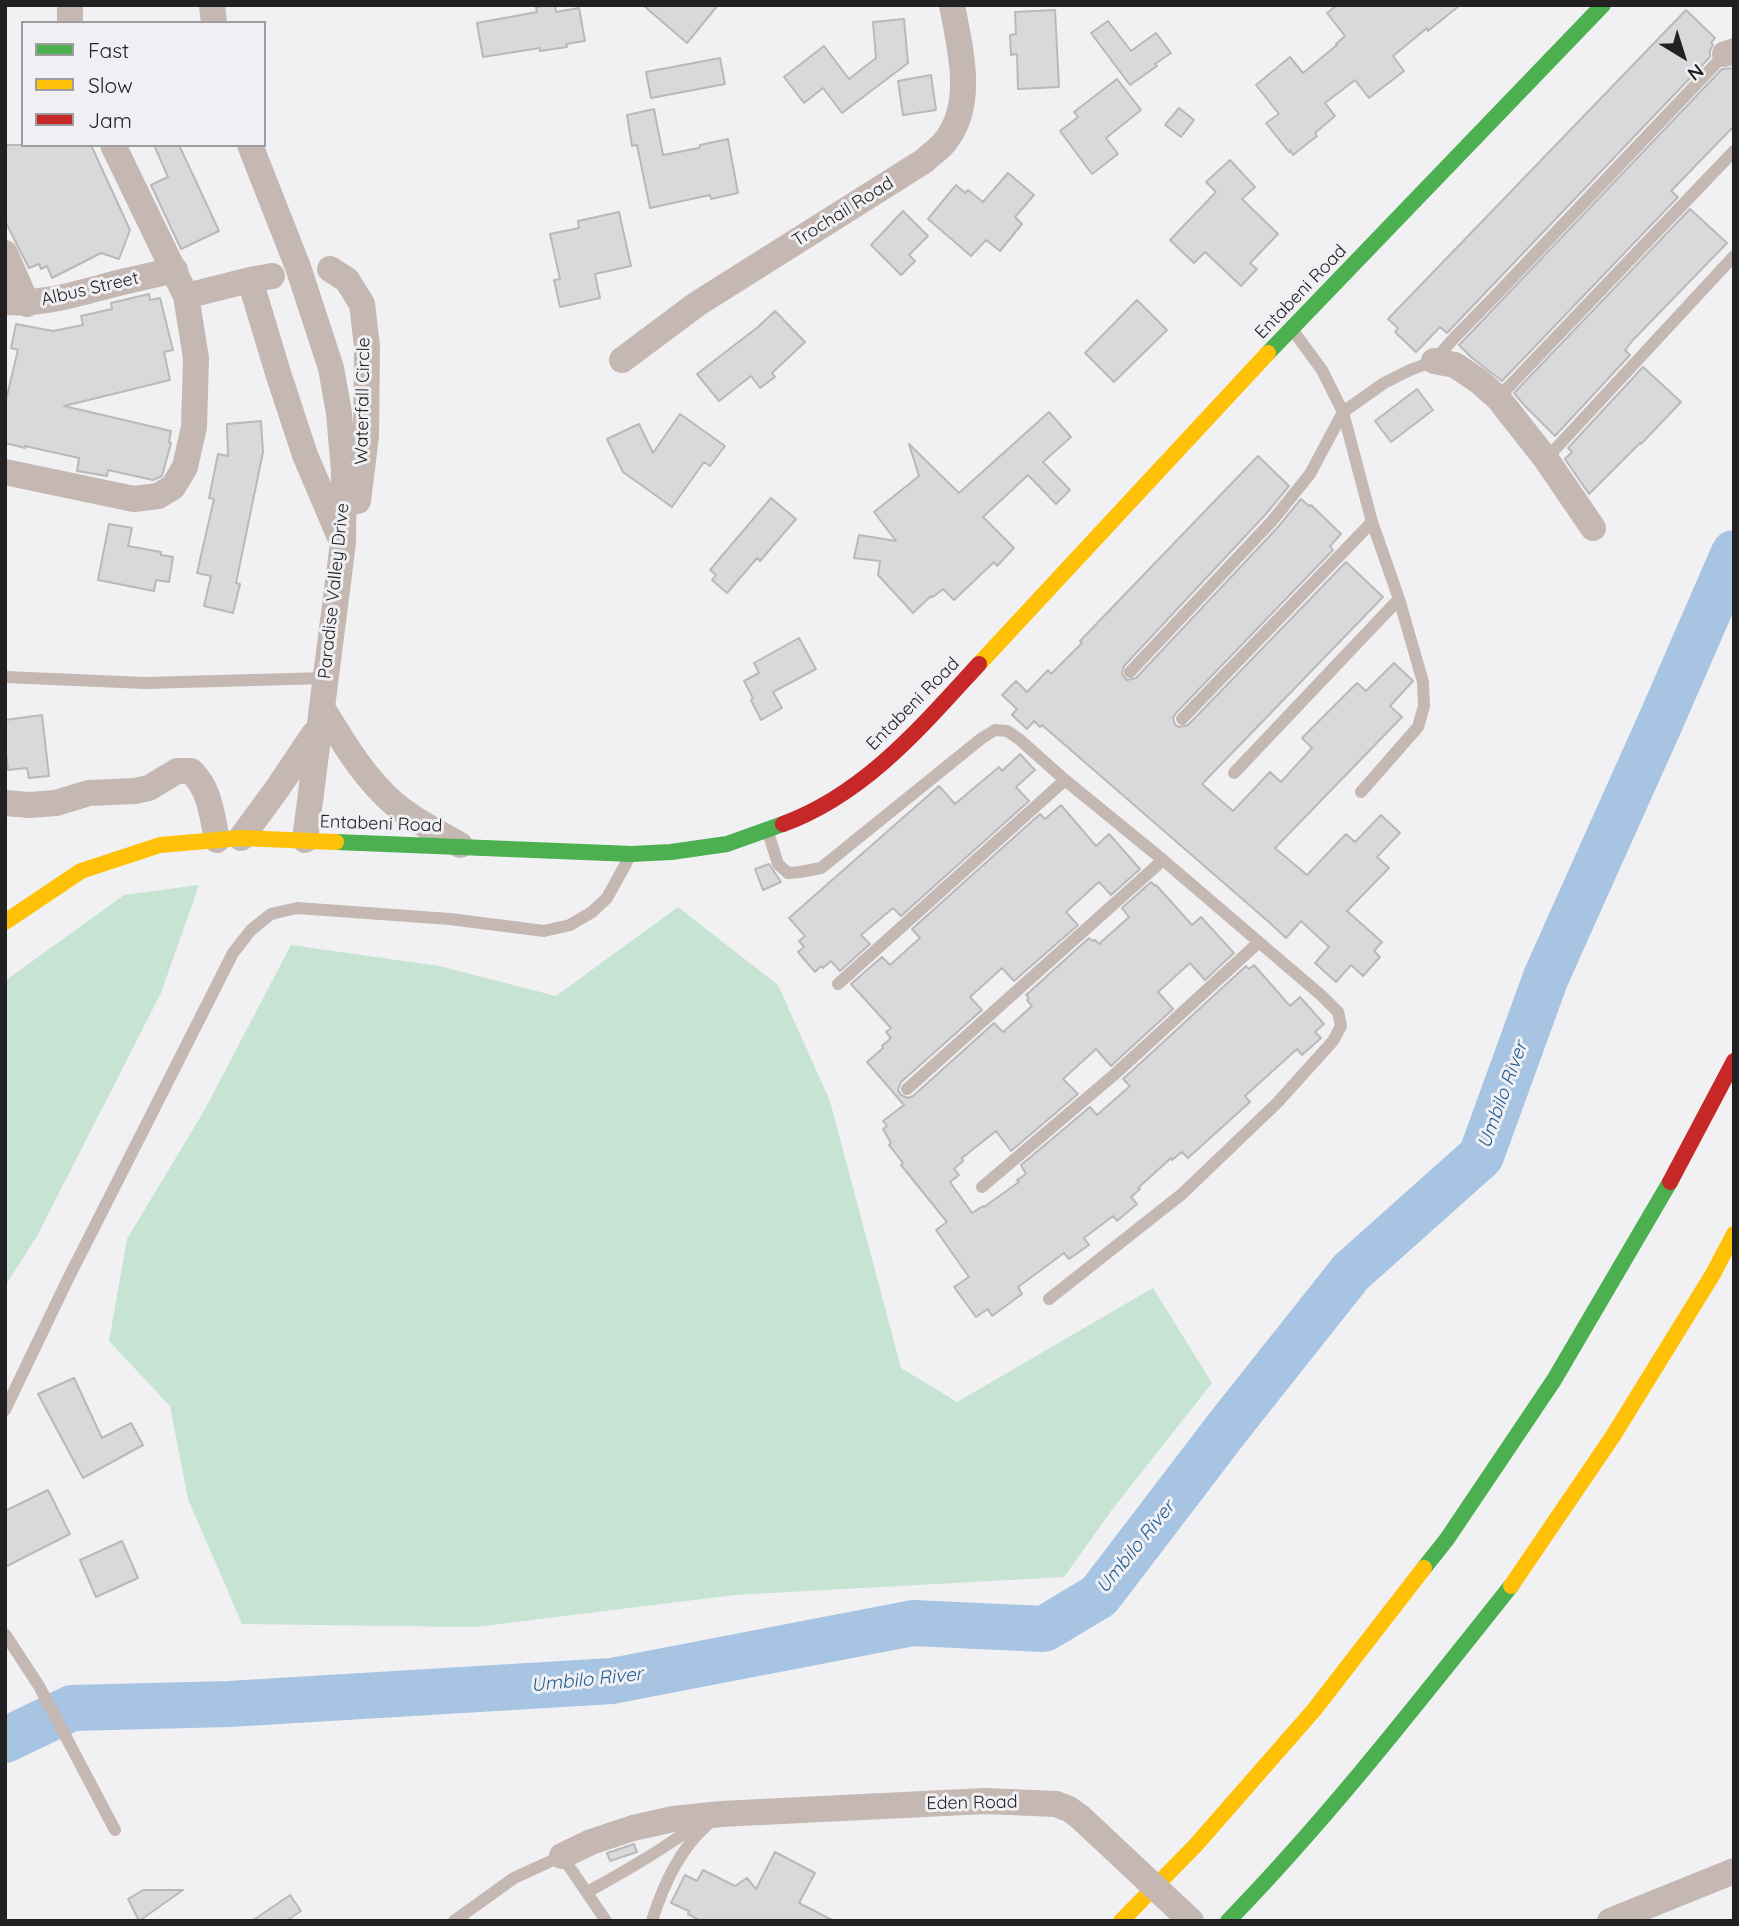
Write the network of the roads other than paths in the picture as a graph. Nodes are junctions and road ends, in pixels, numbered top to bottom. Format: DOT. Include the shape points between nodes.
graph roads {
  1 [pos="952,5"];
  2 [pos="1603,5"];
  3 [pos="1729,52"];
  4 [pos="114,147"];
  5 [pos="251,147"];
  6 [pos="1734,150"];
  7 [pos="5,253"];
  8 [pos="1734,256"];
  9 [pos="330,269"];
  10 [pos="175,270"];
  11 [pos="186,296"];
  12 [pos="16,303"];
  13 [pos="1292,328"];
  14 [pos="622,360"];
  15 [pos="1434,361"];
  16 [pos="1498,398"];
  17 [pos="1343,412"];
  18 [pos="1546,459"];
  19 [pos="5,472"];
  20 [pos="1372,522"];
  21 [pos="1593,528"];
  22 [pos="343,543"];
  23 [pos="1399,599"];
  24 [pos="1130,672"];
  25 [pos="5,677"];
  26 [pos="326,678"];
  27 [pos="321,717"];
  28 [pos="1182,719"];
  29 [pos="1234,773"];
  30 [pos="1065,780"];
  31 [pos="1361,792"];
  32 [pos="5,803"];
  33 [pos="767,830"];
  34 [pos="229,839"];
  35 [pos="305,840"];
  36 [pos="462,847"];
  37 [pos="632,853"];
  38 [pos="1163,860"];
  39 [pos="5,922"];
  40 [pos="1258,943"];
  41 [pos="838,984"];
  42 [pos="1734,1061"];
  43 [pos="907,1089"];
  44 [pos="982,1187"];
  45 [pos="1734,1234"];
  46 [pos="1049,1299"];
  47 [pos="5,1410"];
  48 [pos="5,1634"];
  49 [pos="715,1814"];
  50 [pos="115,1830"];
  51 [pos="562,1856"];
  52 [pos="1734,1871"];
  53 [pos="587,1892"];
  54 [pos="454,1921"];
  55 [pos="606,1921"];
  56 [pos="652,1921"];
  57 [pos="1121,1921"];
  58 [pos="1191,1921"];
  59 [pos="1228,1921"];
  60 [pos="1610,1921"];
  1 -- 14 [label="street, Trochail Road" via="963,90 958,121 945,142 924,162 697,304"];
  2 -- 13 [label="main road, Entabeni Road"];
  3 -- 15 [label="lane"];
  4 -- 10 [label="street"];
  5 -- 22 [label="street, Paradise Valley Drive" via="331,368 344,471"];
  6 -- 16 [label="lane"];
  7 -- 12 [label="street"];
  8 -- 18 [label="lane"];
  9 -- 22 [label="street, Waterfall Circle" via="347,280 362,304 368,346 366,436 358,504"];
  10 -- 11 [label="street"];
  10 -- 12 [label="street, Albus Street" via="76,295"];
  11 -- 19 [label="street" via="196,358 194,427 186,467 173,486 158,496 134,499"];
  11 -- 22 [label="street" via="261,278 278,373 305,455"];
  13 -- 17 [label="lane" via="1322,370"];
  13 -- 33 [label="main road, Entabeni Road" via="899,750 851,789"];
  15 -- 16 [label="street" via="1455,365"];
  15 -- 17 [label="lane" via="1384,383"];
  16 -- 18 [label="street"];
  17 -- 20 [label="lane"];
  17 -- 24 [label="lane" via="1310,474 1272,521"];
  18 -- 21 [label="street"];
  20 -- 23 [label="lane"];
  20 -- 28 [label="lane"];
  22 -- 26 [label="street, Paradise Valley Drive"];
  23 -- 29 [label="lane"];
  23 -- 31 [label="lane" via="1423,682 1424,706 1418,727"];
  25 -- 26 [label="lane" via="145,683"];
  26 -- 27 [label="street, Paradise Valley Drive"];
  27 -- 34 [label="street" via="307,747"];
  27 -- 35 [label="street, Paradise Valley Drive"];
  27 -- 36 [label="street" via="379,790 407,814"];
  30 -- 33 [label="lane" via="1019,739 995,730 821,868 788,873 778,863"];
  30 -- 38 [label="lane"];
  30 -- 41 [label="lane"];
  32 -- 34 [label="street" via="56,803 89,793 135,792 177,771 191,771"];
  33 -- 37 [label="main road, Entabeni Road" via="727,844"];
  34 -- 35 [label="main road, Entabeni Road"];
  34 -- 39 [label="main road, Entabeni Road" via="160,845 81,871"];
  35 -- 36 [label="main road, Entabeni Road"];
  36 -- 37 [label="main road, Entabeni Road"];
  37 -- 47 [label="lane" via="607,898 592,912 569,925 544,931 297,908 271,914 251,930 233,953"];
  38 -- 40 [label="lane"];
  38 -- 43 [label="lane"];
  40 -- 44 [label="lane"];
  40 -- 46 [label="lane" via="1338,1012 1341,1026 1334,1041 1182,1194"];
  42 -- 57 [label="main road" via="1662,1198 1555,1380 1447,1539 1314,1710 1195,1846"];
  45 -- 59 [label="main road" via="1614,1436 1512,1585 1376,1756"];
  48 -- 50 [label="lane" via="39,1686"];
  49 -- 51 [label="street, Eden Road" via="633,1828"];
  49 -- 53 [label="lane"];
  49 -- 56 [label="lane" via="675,1866"];
  49 -- 58 [label="street, Eden Road, bridge" via="985,1801 1056,1804 1080,1817"];
  51 -- 53 [label="lane"];
  51 -- 54 [label="lane" via="514,1878"];
  52 -- 60 [label="street"];
  53 -- 55 [label="lane"];
}
